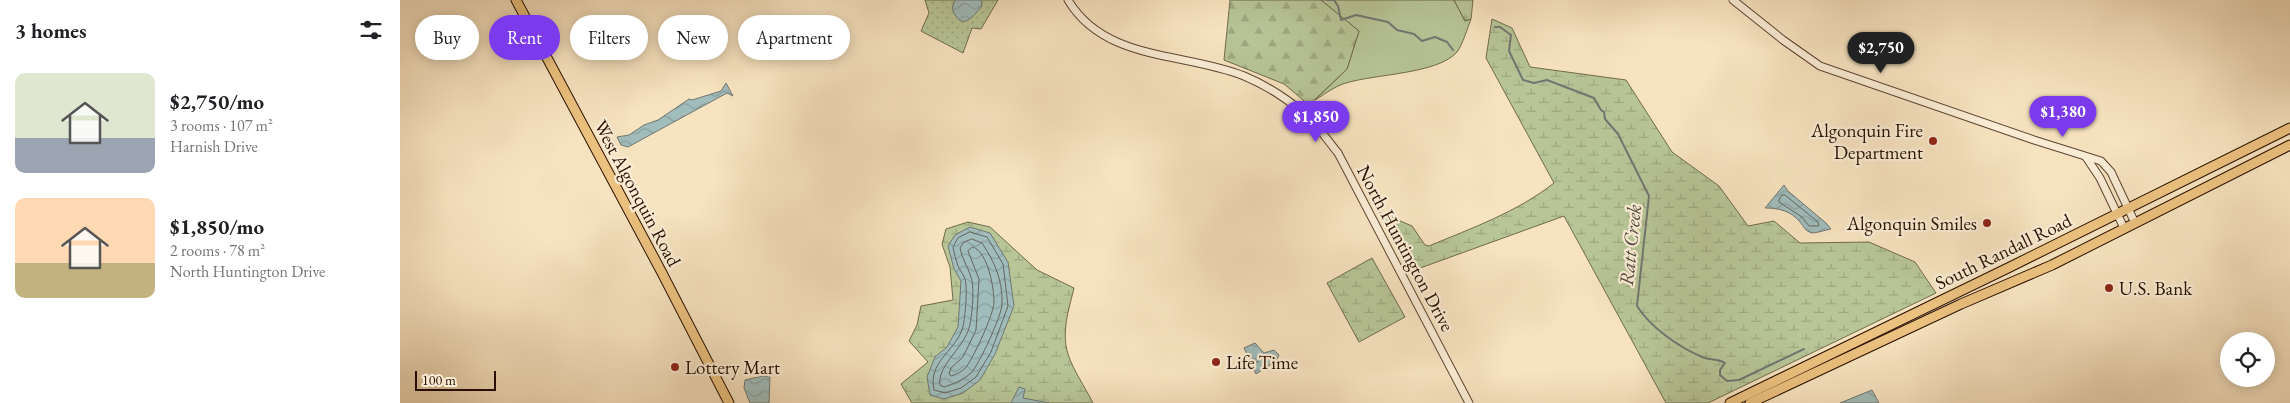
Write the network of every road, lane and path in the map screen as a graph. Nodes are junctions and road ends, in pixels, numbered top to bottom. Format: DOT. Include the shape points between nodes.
graph roads {
  1 [pos="516,0"];
  2 [pos="1068,0"];
  3 [pos="1733,0"];
  4 [pos="2290,128"];
  5 [pos="2290,145"];
  6 [pos="2086,157"];
  7 [pos="2128,207"];
  8 [pos="2116,213"];
  9 [pos="2135,223"];
  10 [pos="2124,228"];
  11 [pos="729,403"];
  12 [pos="1469,403"];
  13 [pos="1730,403"];
  14 [pos="1750,403"];
  1 -- 11 [label="main road, West Algonquin Road"];
  2 -- 12 [label="street, North Huntington Drive" via="1082,19 1106,39 1137,50 1216,66 1247,77 1309,118 1338,153"];
  3 -- 6 [label="street" via="1820,66"];
  4 -- 7 [label="main road, South Randall Road"];
  5 -- 9 [label="main road, South Randall Road"];
  6 -- 7 [label="street" via="2101,161 2106,166"];
  6 -- 8 [label="street"];
  7 -- 8 [label="main road, South Randall Road"];
  7 -- 9 [label="street"];
  8 -- 10 [label="street"];
  8 -- 13 [label="main road, South Randall Road"];
  9 -- 10 [label="main road, South Randall Road"];
  10 -- 14 [label="main road, South Randall Road" via="2052,265"];
}
